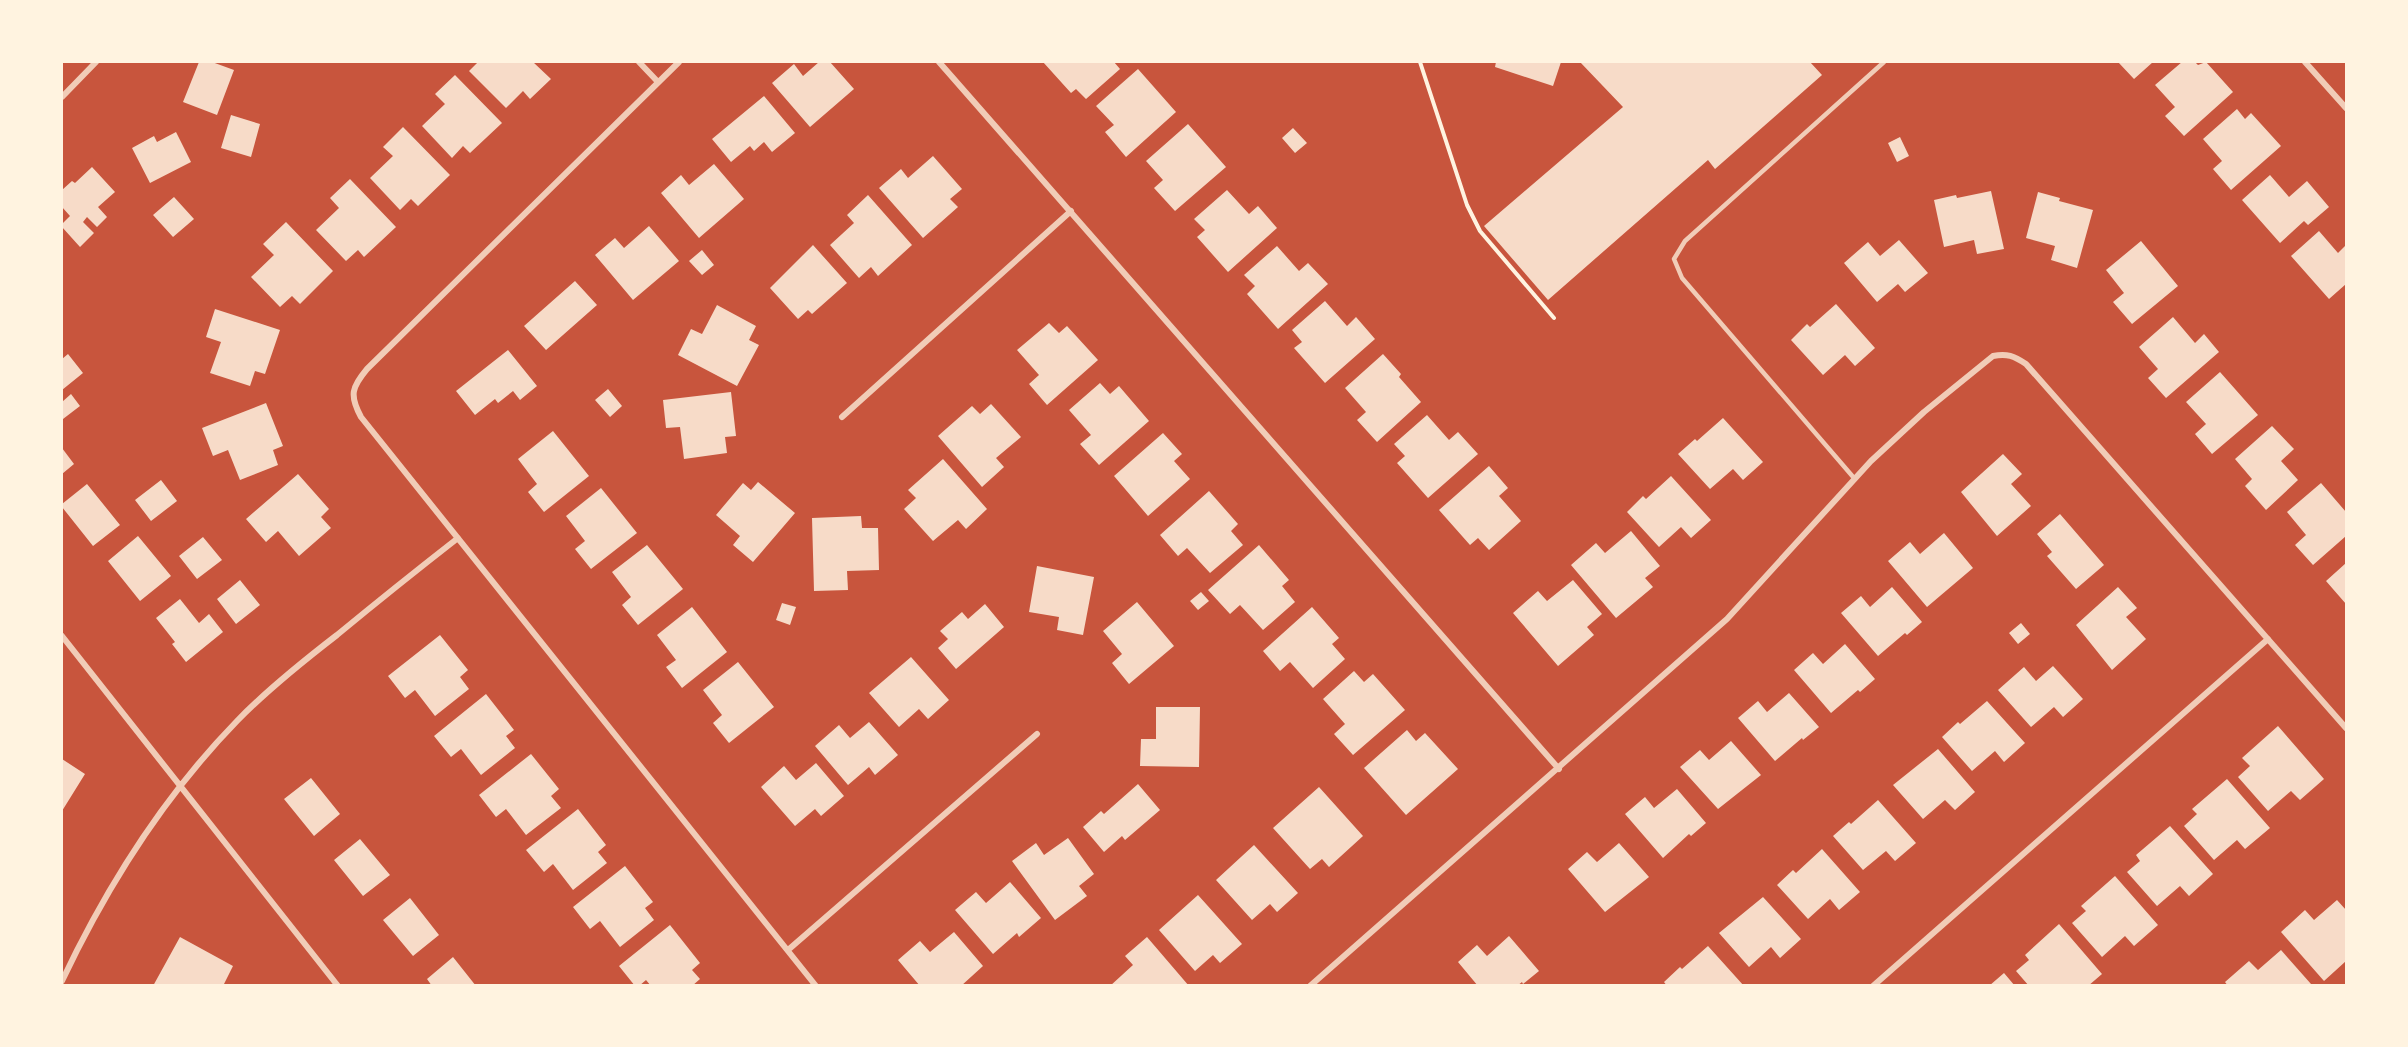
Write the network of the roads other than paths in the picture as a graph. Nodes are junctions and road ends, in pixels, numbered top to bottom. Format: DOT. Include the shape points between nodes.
graph roads {
  1 [pos="96,62"];
  2 [pos="639,62"];
  3 [pos="679,62"];
  4 [pos="939,62"];
  5 [pos="1884,62"];
  6 [pos="2305,62"];
  7 [pos="658,82"];
  8 [pos="62,97"];
  9 [pos="2346,108"];
  10 [pos="1071,211"];
  11 [pos="842,417"];
  12 [pos="1854,478"];
  13 [pos="458,538"];
  14 [pos="62,636"];
  15 [pos="2268,639"];
  16 [pos="2346,728"];
  17 [pos="1037,734"];
  18 [pos="1559,769"];
  19 [pos="180,786"];
  20 [pos="788,950"];
  21 [pos="62,981"];
  22 [pos="338,986"];
  23 [pos="816,986"];
  24 [pos="1310,986"];
  25 [pos="1873,986"];
  1 -- 8 [label="street"];
  2 -- 7 [label="street"];
  3 -- 7 [label="street"];
  4 -- 10 [label="street"];
  5 -- 12 [label="lane" via="1684,241 1674,259 1682,278"];
  6 -- 9 [label="street"];
  7 -- 13 [label="street" via="356,382 352,394 361,417"];
  10 -- 11 [label="street"];
  10 -- 18 [label="street"];
  12 -- 15 [label="street" via="1982,363 2004,354 2016,357"];
  12 -- 18 [label="street" via="1727,620"];
  13 -- 19 [label="street" via="278,683 231,727"];
  13 -- 20 [label="street"];
  14 -- 19 [label="street"];
  15 -- 16 [label="street"];
  15 -- 25 [label="street"];
  17 -- 20 [label="street"];
  18 -- 24 [label="street"];
  19 -- 21 [label="street" via="129,858"];
  19 -- 22 [label="street"];
  20 -- 23 [label="street"];
}
